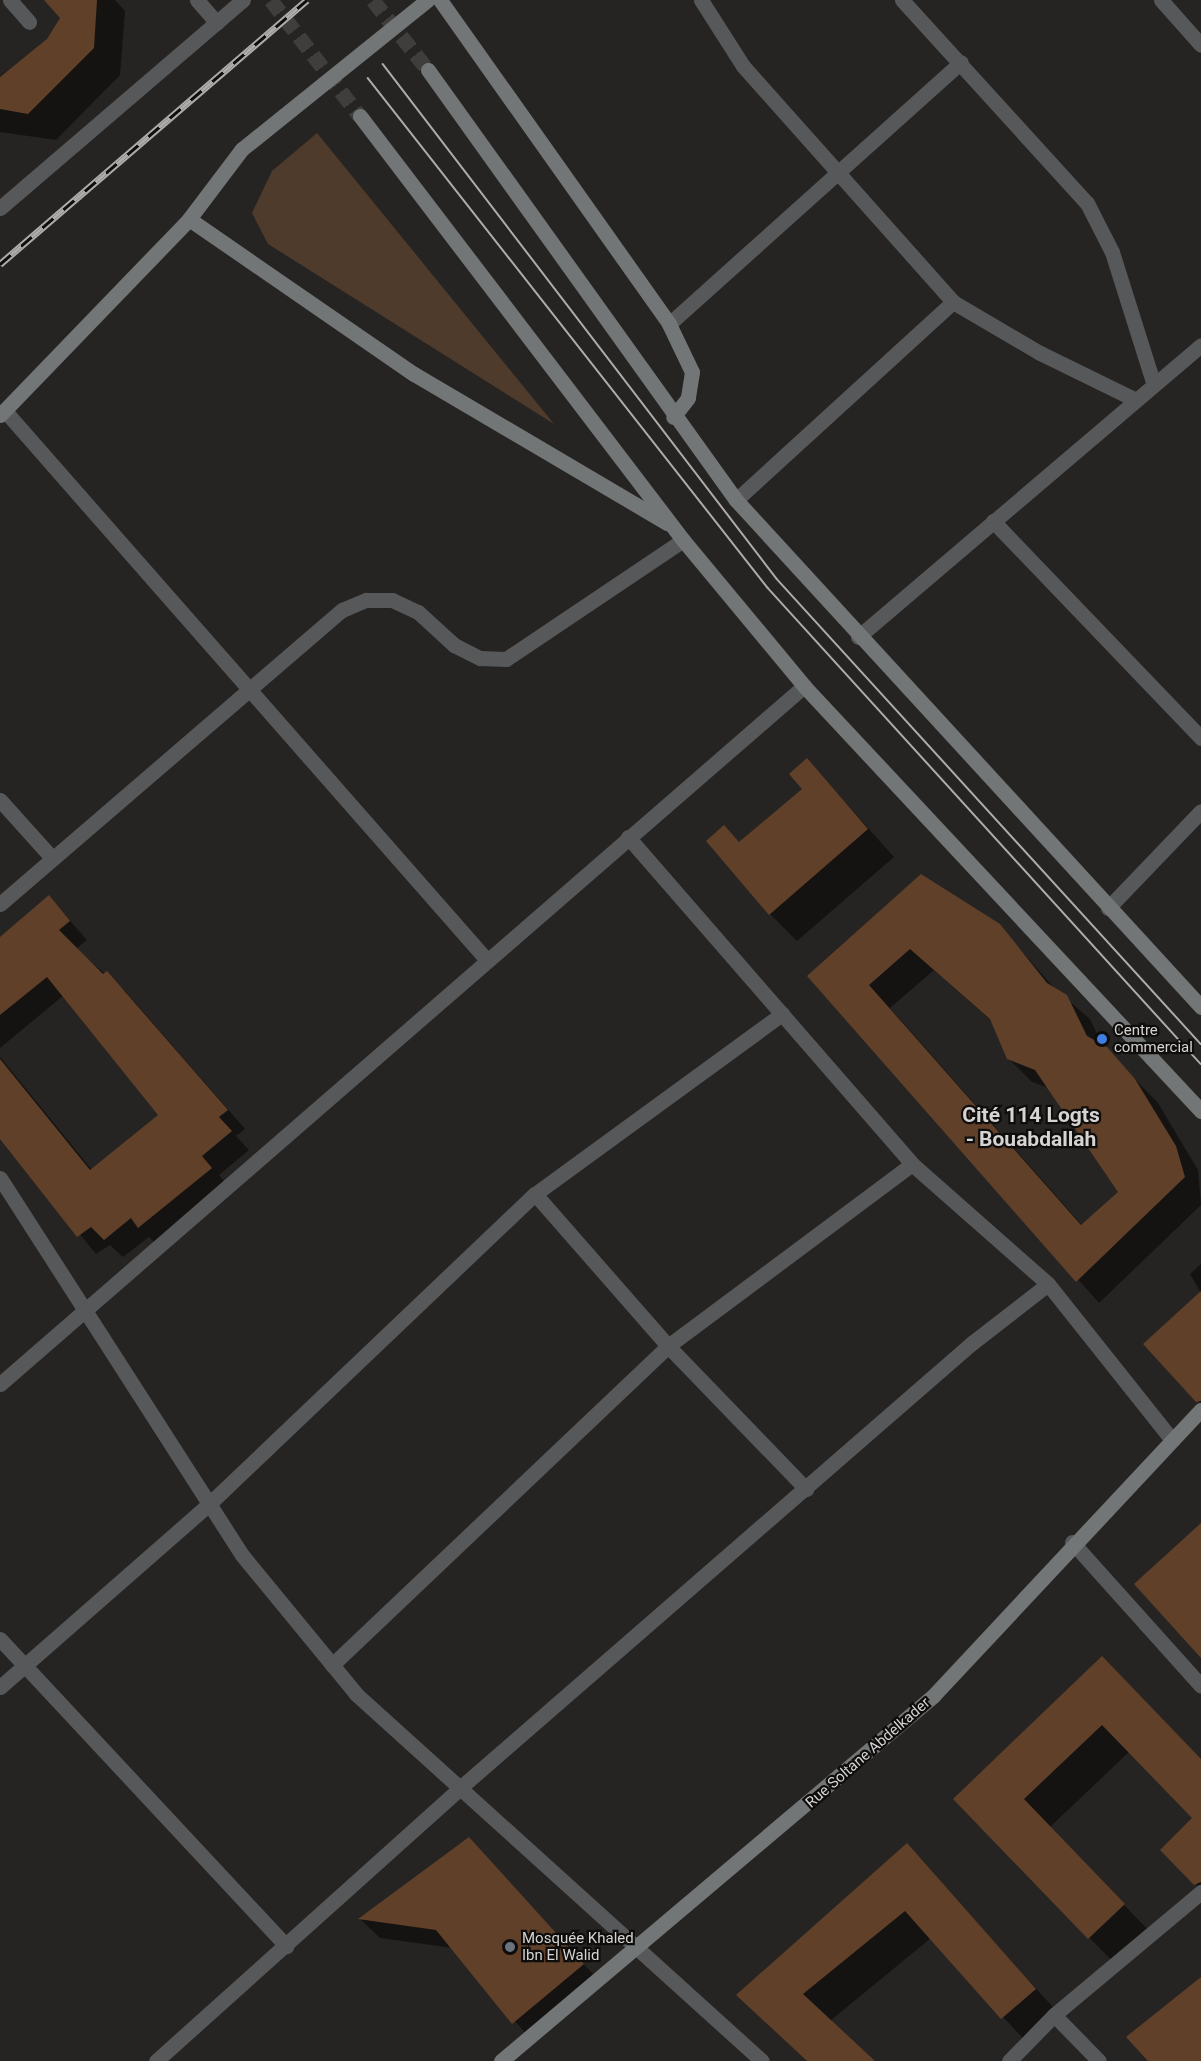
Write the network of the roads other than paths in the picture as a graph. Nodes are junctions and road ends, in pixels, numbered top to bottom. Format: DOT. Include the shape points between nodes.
graph roads {
  1 [pos="10,0"];
  2 [pos="197,0"];
  3 [pos="243,0"];
  4 [pos="427,0"];
  5 [pos="440,0"];
  6 [pos="701,0"];
  7 [pos="902,0"];
  8 [pos="1161,0"];
  9 [pos="30,22"];
  10 [pos="217,23"];
  11 [pos="1201,45"];
  12 [pos="961,62"];
  13 [pos="428,70"];
  14 [pos="360,116"];
  15 [pos="839,175"];
  16 [pos="3,200"];
  17 [pos="189,219"];
  18 [pos="953,302"];
  19 [pos="669,324"];
  20 [pos="1201,345"];
  21 [pos="1154,385"];
  22 [pos="1137,400"];
  23 [pos="2,413"];
  24 [pos="673,417"];
  25 [pos="736,500"];
  26 [pos="993,521"];
  27 [pos="672,526"];
  28 [pos="683,540"];
  29 [pos="858,638"];
  30 [pos="804,686"];
  31 [pos="247,692"];
  32 [pos="1201,738"];
  33 [pos="0,800"];
  34 [pos="1201,812"];
  35 [pos="628,837"];
  36 [pos="52,858"];
  37 [pos="0,904"];
  38 [pos="1108,908"];
  39 [pos="486,959"];
  40 [pos="1201,1007"];
  41 [pos="782,1014"];
  42 [pos="1201,1111"];
  43 [pos="912,1164"];
  44 [pos="0,1178"];
  45 [pos="535,1194"];
  46 [pos="1048,1284"];
  47 [pos="87,1314"];
  48 [pos="668,1346"];
  49 [pos="0,1384"];
  50 [pos="1201,1410"];
  51 [pos="1172,1440"];
  52 [pos="806,1489"];
  53 [pos="208,1505"];
  54 [pos="1072,1542"];
  55 [pos="0,1639"];
  56 [pos="332,1665"];
  57 [pos="22,1668"];
  58 [pos="1201,1686"];
  59 [pos="0,1687"];
  60 [pos="461,1787"];
  61 [pos="1201,1892"];
  62 [pos="286,1946"];
  63 [pos="634,1948"];
  64 [pos="1054,2014"];
  65 [pos="156,2061"];
  66 [pos="501,2061"];
  67 [pos="762,2061"];
  68 [pos="1009,2061"];
  69 [pos="1099,2061"];
  1 -- 9 [label="street"];
  2 -- 10 [label="street"];
  3 -- 10 [label="street"];
  4 -- 17 [label="main road" via="242,148"];
  5 -- 19 [label="main road"];
  6 -- 15 [label="street" via="743,66"];
  7 -- 12 [label="street"];
  8 -- 11 [label="street"];
  10 -- 16 [label="street"];
  12 -- 15 [label="street"];
  12 -- 21 [label="street" via="1070,181 1102,225"];
  13 -- 24 [label="main road"];
  14 -- 27 [label="main road"];
  15 -- 18 [label="street"];
  15 -- 19 [label="street"];
  17 -- 23 [label="main road"];
  17 -- 27 [label="main road" via="414,374"];
  18 -- 22 [label="street"];
  18 -- 25 [label="street"];
  19 -- 24 [label="main road" via="692,372 688,398"];
  20 -- 21 [label="street"];
  21 -- 22 [label="street"];
  22 -- 26 [label="street"];
  23 -- 31 [label="street"];
  24 -- 25 [label="main road"];
  25 -- 29 [label="main road"];
  26 -- 29 [label="street"];
  26 -- 32 [label="street"];
  27 -- 28 [label="main road"];
  28 -- 30 [label="main road"];
  28 -- 31 [label="street" via="506,659 480,658 454,645 418,612 392,600 366,600 342,610"];
  29 -- 38 [label="main road"];
  30 -- 35 [label="street"];
  30 -- 42 [label="main road"];
  31 -- 36 [label="street"];
  31 -- 39 [label="street"];
  33 -- 36 [label="street"];
  34 -- 38 [label="street"];
  35 -- 39 [label="street"];
  35 -- 41 [label="street"];
  36 -- 37 [label="street"];
  38 -- 40 [label="main road"];
  39 -- 47 [label="street"];
  41 -- 43 [label="street"];
  41 -- 45 [label="street"];
  43 -- 46 [label="street" via="1010,1245"];
  43 -- 48 [label="street"];
  44 -- 47 [label="street"];
  45 -- 48 [label="street"];
  45 -- 53 [label="street"];
  46 -- 51 [label="street"];
  46 -- 52 [label="street"];
  47 -- 49 [label="street"];
  47 -- 53 [label="street"];
  48 -- 52 [label="street"];
  48 -- 56 [label="street"];
  50 -- 51 [label="main road, Rue Soltane Abdelkader"];
  51 -- 54 [label="main road, Rue Soltane Abdelkader"];
  52 -- 60 [label="street"];
  53 -- 56 [label="street"];
  53 -- 57 [label="street"];
  54 -- 58 [label="street"];
  54 -- 63 [label="main road, Rue Soltane Abdelkader" via="933,1696"];
  55 -- 57 [label="street"];
  56 -- 60 [label="street" via="356,1694"];
  57 -- 59 [label="street"];
  57 -- 62 [label="street"];
  60 -- 62 [label="street"];
  60 -- 63 [label="street"];
  61 -- 64 [label="street"];
  62 -- 65 [label="street"];
  63 -- 66 [label="main road, Rue Soltane Abdelkader"];
  63 -- 67 [label="street"];
  64 -- 68 [label="street"];
  64 -- 69 [label="street"];
}
